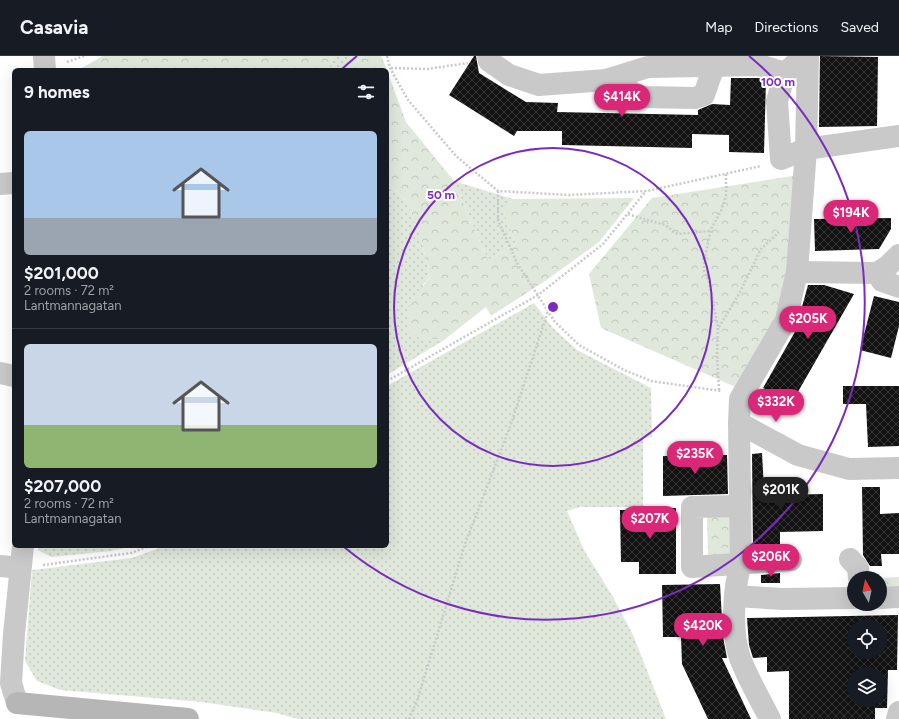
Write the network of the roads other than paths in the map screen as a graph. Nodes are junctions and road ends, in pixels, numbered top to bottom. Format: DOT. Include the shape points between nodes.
graph roads {
  1 [pos="44,56"];
  2 [pos="802,56"];
  3 [pos="808,56"];
  4 [pos="489,58"];
  5 [pos="714,66"];
  6 [pos="45,68"];
  7 [pos="785,73"];
  8 [pos="606,80"];
  9 [pos="899,136"];
  10 [pos="806,149"];
  11 [pos="12,183"];
  12 [pos="0,184"];
  13 [pos="899,255"];
  14 [pos="797,272"];
  15 [pos="877,273"];
  16 [pos="899,286"];
  17 [pos="0,373"];
  18 [pos="12,376"];
  19 [pos="739,423"];
  20 [pos="899,468"];
  21 [pos="740,506"];
  22 [pos="22,548"];
  23 [pos="791,560"];
  24 [pos="741,564"];
  25 [pos="10,567"];
  26 [pos="735,596"];
  27 [pos="847,598"];
  28 [pos="887,598"];
  29 [pos="899,598"];
  30 [pos="899,712"];
  31 [pos="188,719"];
  32 [pos="770,719"];
  33 [pos="897,719"];
  1 -- 6 [label="street"];
  2 -- 7 [label="street"];
  3 -- 10 [label="street"];
  4 -- 8 [label="street" via="509,75 539,85"];
  5 -- 7 [label="street" via="759,65"];
  5 -- 8 [label="street" via="648,67"];
  5 -- 8 [label="street" via="704,95 695,98 642,97"];
  7 -- 10 [label="street" via="778,101 781,159"];
  9 -- 10 [label="street"];
  10 -- 14 [label="street"];
  11 -- 12 [label="street"];
  13 -- 15 [label="street"];
  14 -- 15 [label="street"];
  14 -- 19 [label="street" via="786,320 740,399"];
  15 -- 16 [label="street" via="882,281"];
  17 -- 18 [label="street"];
  19 -- 20 [label="street" via="798,455 849,469"];
  19 -- 21 [label="street"];
  21 -- 24 [label="street"];
  21 -- 24 [label="street" via="692,507 692,567"];
  22 -- 25 [label="street"];
  23 -- 24 [label="street"];
  24 -- 26 [label="street" via="736,578"];
  25 -- 31 [label="street" via="11,683 17,703"];
  26 -- 27 [label="street" via="782,599"];
  26 -- 32 [label="street" via="734,630 740,657"];
  28 -- 29 [label="street"];
  30 -- 33 [label="street"];
}
